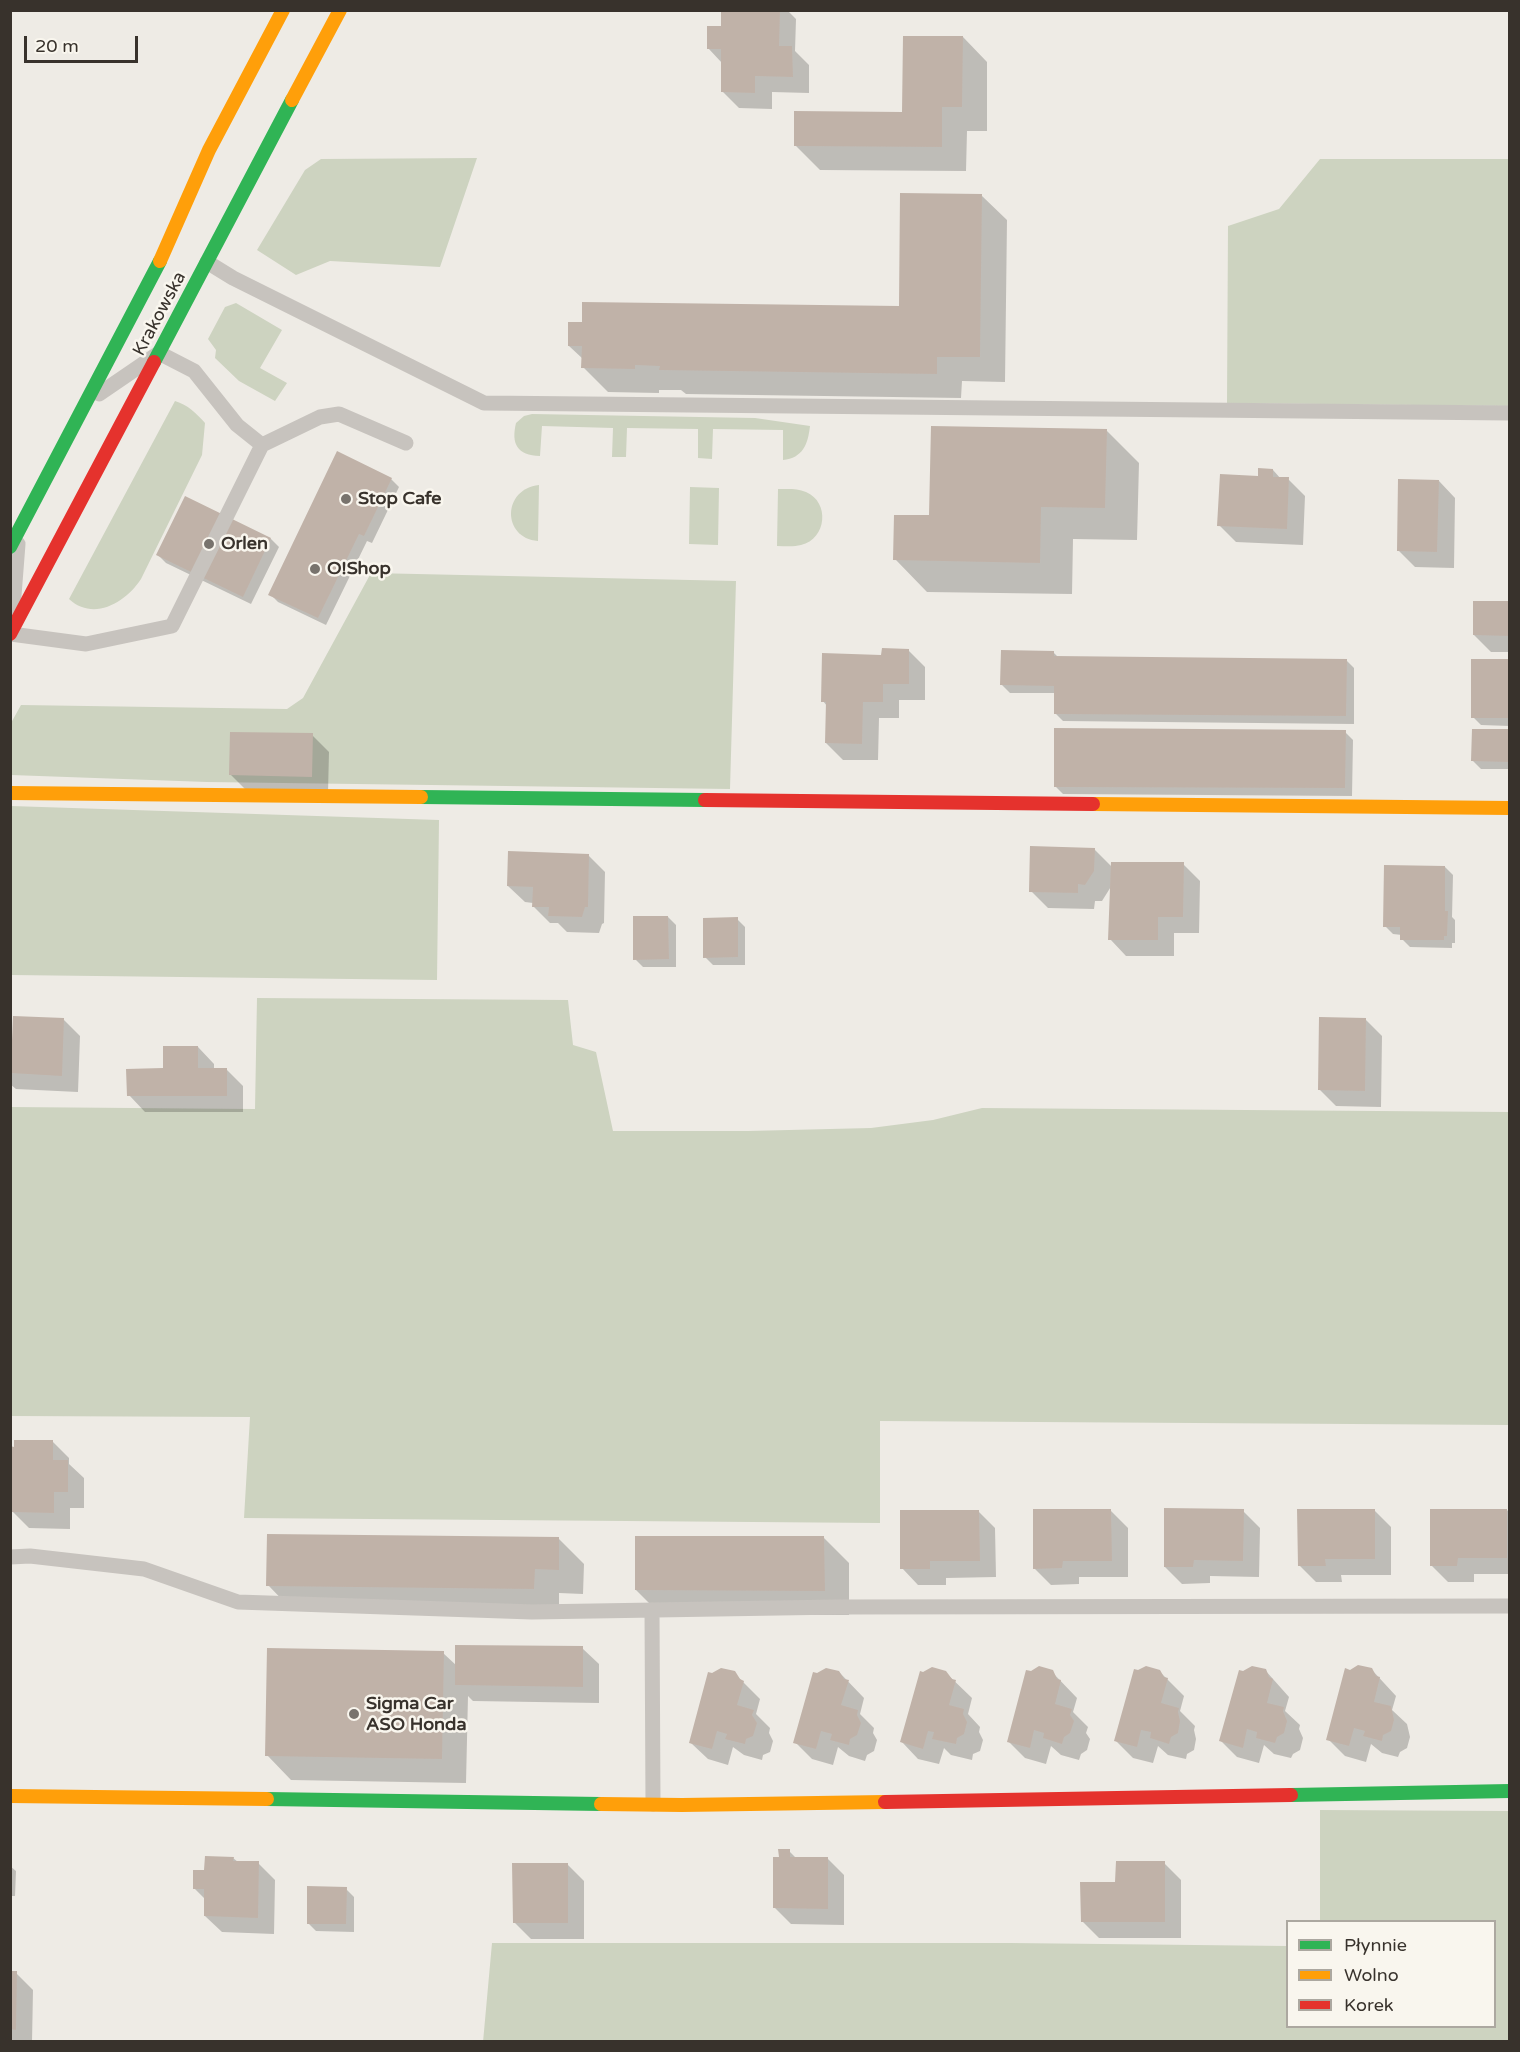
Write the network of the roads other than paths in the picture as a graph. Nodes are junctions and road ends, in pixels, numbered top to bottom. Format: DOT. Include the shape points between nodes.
graph roads {
  1 [pos="283,10"];
  2 [pos="340,10"];
  3 [pos="207,262"];
  4 [pos="159,353"];
  5 [pos="89,400"];
  6 [pos="1509,413"];
  7 [pos="406,443"];
  8 [pos="262,445"];
  9 [pos="19,532"];
  10 [pos="10,547"];
  11 [pos="11,634"];
  12 [pos="10,793"];
  13 [pos="1509,808"];
  14 [pos="10,1557"];
  15 [pos="1509,1606"];
  16 [pos="652,1610"];
  17 [pos="1509,1791"];
  18 [pos="10,1796"];
  19 [pos="653,1804"];
  1 -- 5 [label="street, Krakowska" via="209,150 154,275"];
  2 -- 3 [label="street, Krakowska"];
  3 -- 4 [label="street, Krakowska"];
  3 -- 6 [label="lane" via="484,403"];
  4 -- 5 [label="lane"];
  4 -- 8 [label="lane" via="194,371 237,425"];
  4 -- 11 [label="street, Krakowska"];
  5 -- 9 [label="street, Krakowska"];
  7 -- 8 [label="lane" via="339,414 320,417"];
  8 -- 11 [label="lane" via="172,626 86,644"];
  9 -- 10 [label="street, Krakowska"];
  9 -- 11 [label="lane"];
  12 -- 13 [label="street"];
  14 -- 16 [label="lane" via="144,1569 238,1602 532,1612"];
  15 -- 16 [label="lane"];
  16 -- 19 [label="lane"];
  17 -- 19 [label="street"];
  18 -- 19 [label="street"];
}
